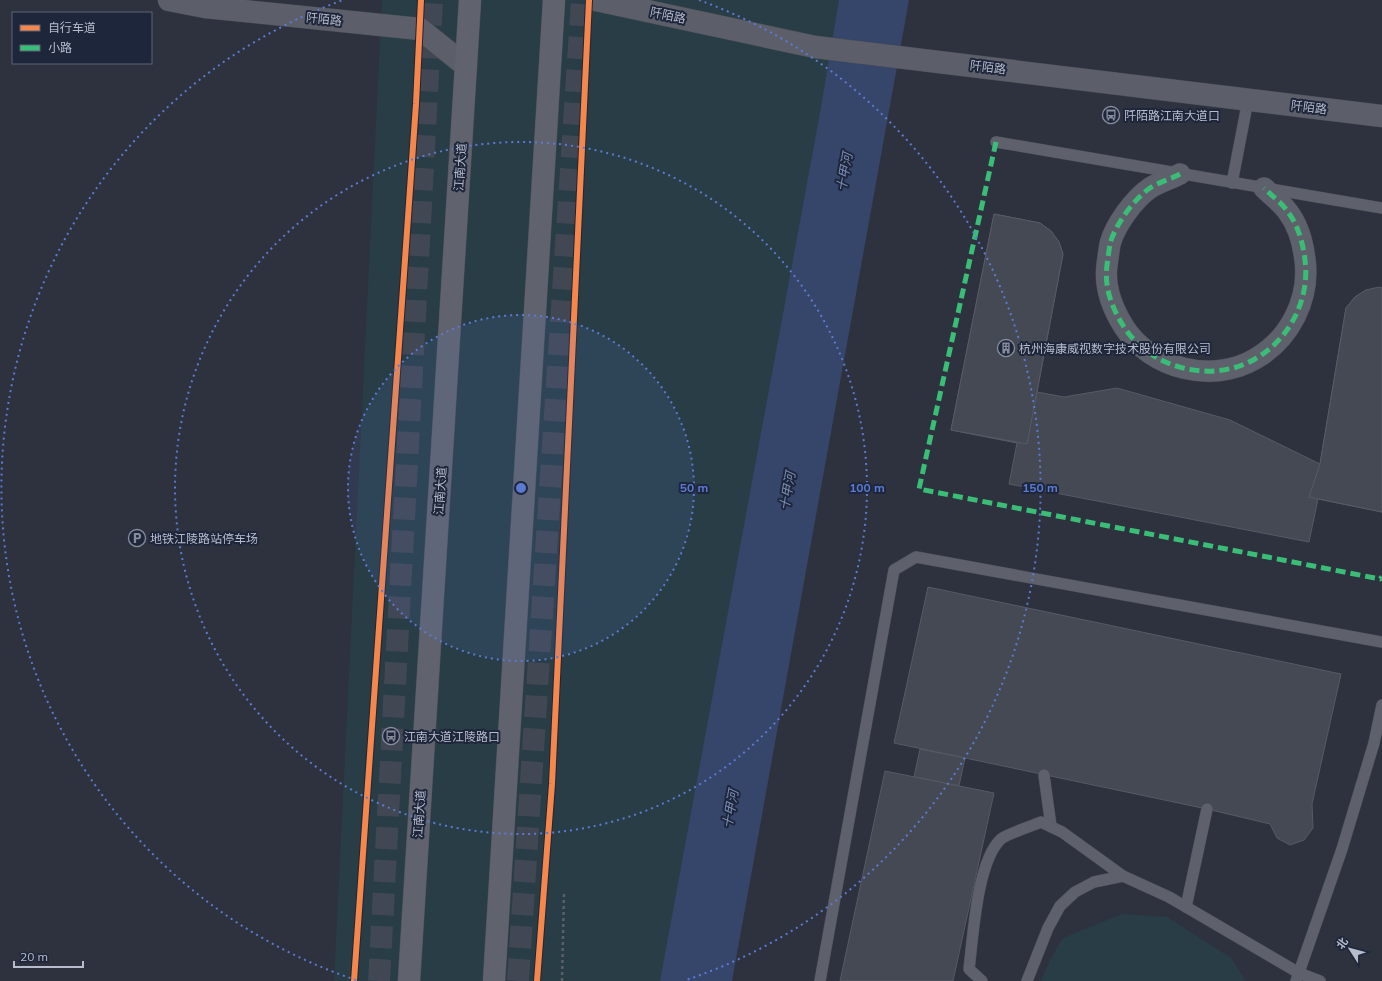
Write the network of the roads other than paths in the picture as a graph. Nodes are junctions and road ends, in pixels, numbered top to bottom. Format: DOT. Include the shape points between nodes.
graph roads {
  1 [pos="169,0"];
  2 [pos="470,0"];
  3 [pos="554,0"];
  4 [pos="596,0"];
  5 [pos="466,66"];
  6 [pos="1248,100"];
  7 [pos="1382,116"];
  8 [pos="996,142"];
  9 [pos="1180,174"];
  10 [pos="1232,182"];
  11 [pos="1264,188"];
  12 [pos="1382,208"];
  13 [pos="1382,642"];
  14 [pos="1382,705"];
  15 [pos="1044,775"];
  16 [pos="1208,809"];
  17 [pos="1050,826"];
  18 [pos="1123,876"];
  19 [pos="1186,908"];
  20 [pos="1297,977"];
  21 [pos="409,981"];
  22 [pos="494,981"];
  23 [pos="820,981"];
  24 [pos="982,981"];
  25 [pos="1027,981"];
  26 [pos="1320,981"];
  1 -- 5 [label="street, 阡陌路" via="205,7 420,29"];
  2 -- 5 [label="main road, 江南大道"];
  3 -- 22 [label="main road"];
  4 -- 6 [label="street, 阡陌路" via="815,47"];
  5 -- 21 [label="main road, 江南大道"];
  6 -- 7 [label="street, 阡陌路"];
  6 -- 10 [label="lane"];
  8 -- 9 [label="lane"];
  9 -- 10 [label="lane"];
  9 -- 11 [label="street" via="1150,188 1125,212 1110,243 1106,276 1113,309 1131,338 1157,359 1189,370 1223,370 1255,359 1281,338 1299,309 1307,276 1303,243 1288,212"];
  10 -- 11 [label="lane"];
  11 -- 12 [label="lane"];
  13 -- 23 [label="lane" via="916,557 894,570"];
  14 -- 20 [label="lane" via="1374,743 1342,849"];
  15 -- 17 [label="lane"];
  16 -- 19 [label="lane"];
  17 -- 18 [label="lane"];
  17 -- 24 [label="lane" via="1041,822 1001,838 987,861 977,903 969,969"];
  18 -- 19 [label="lane" via="1169,897"];
  18 -- 25 [label="lane" via="1094,882 1075,892 1060,906 1048,928"];
  19 -- 20 [label="lane"];
  20 -- 26 [label="lane"];
}
